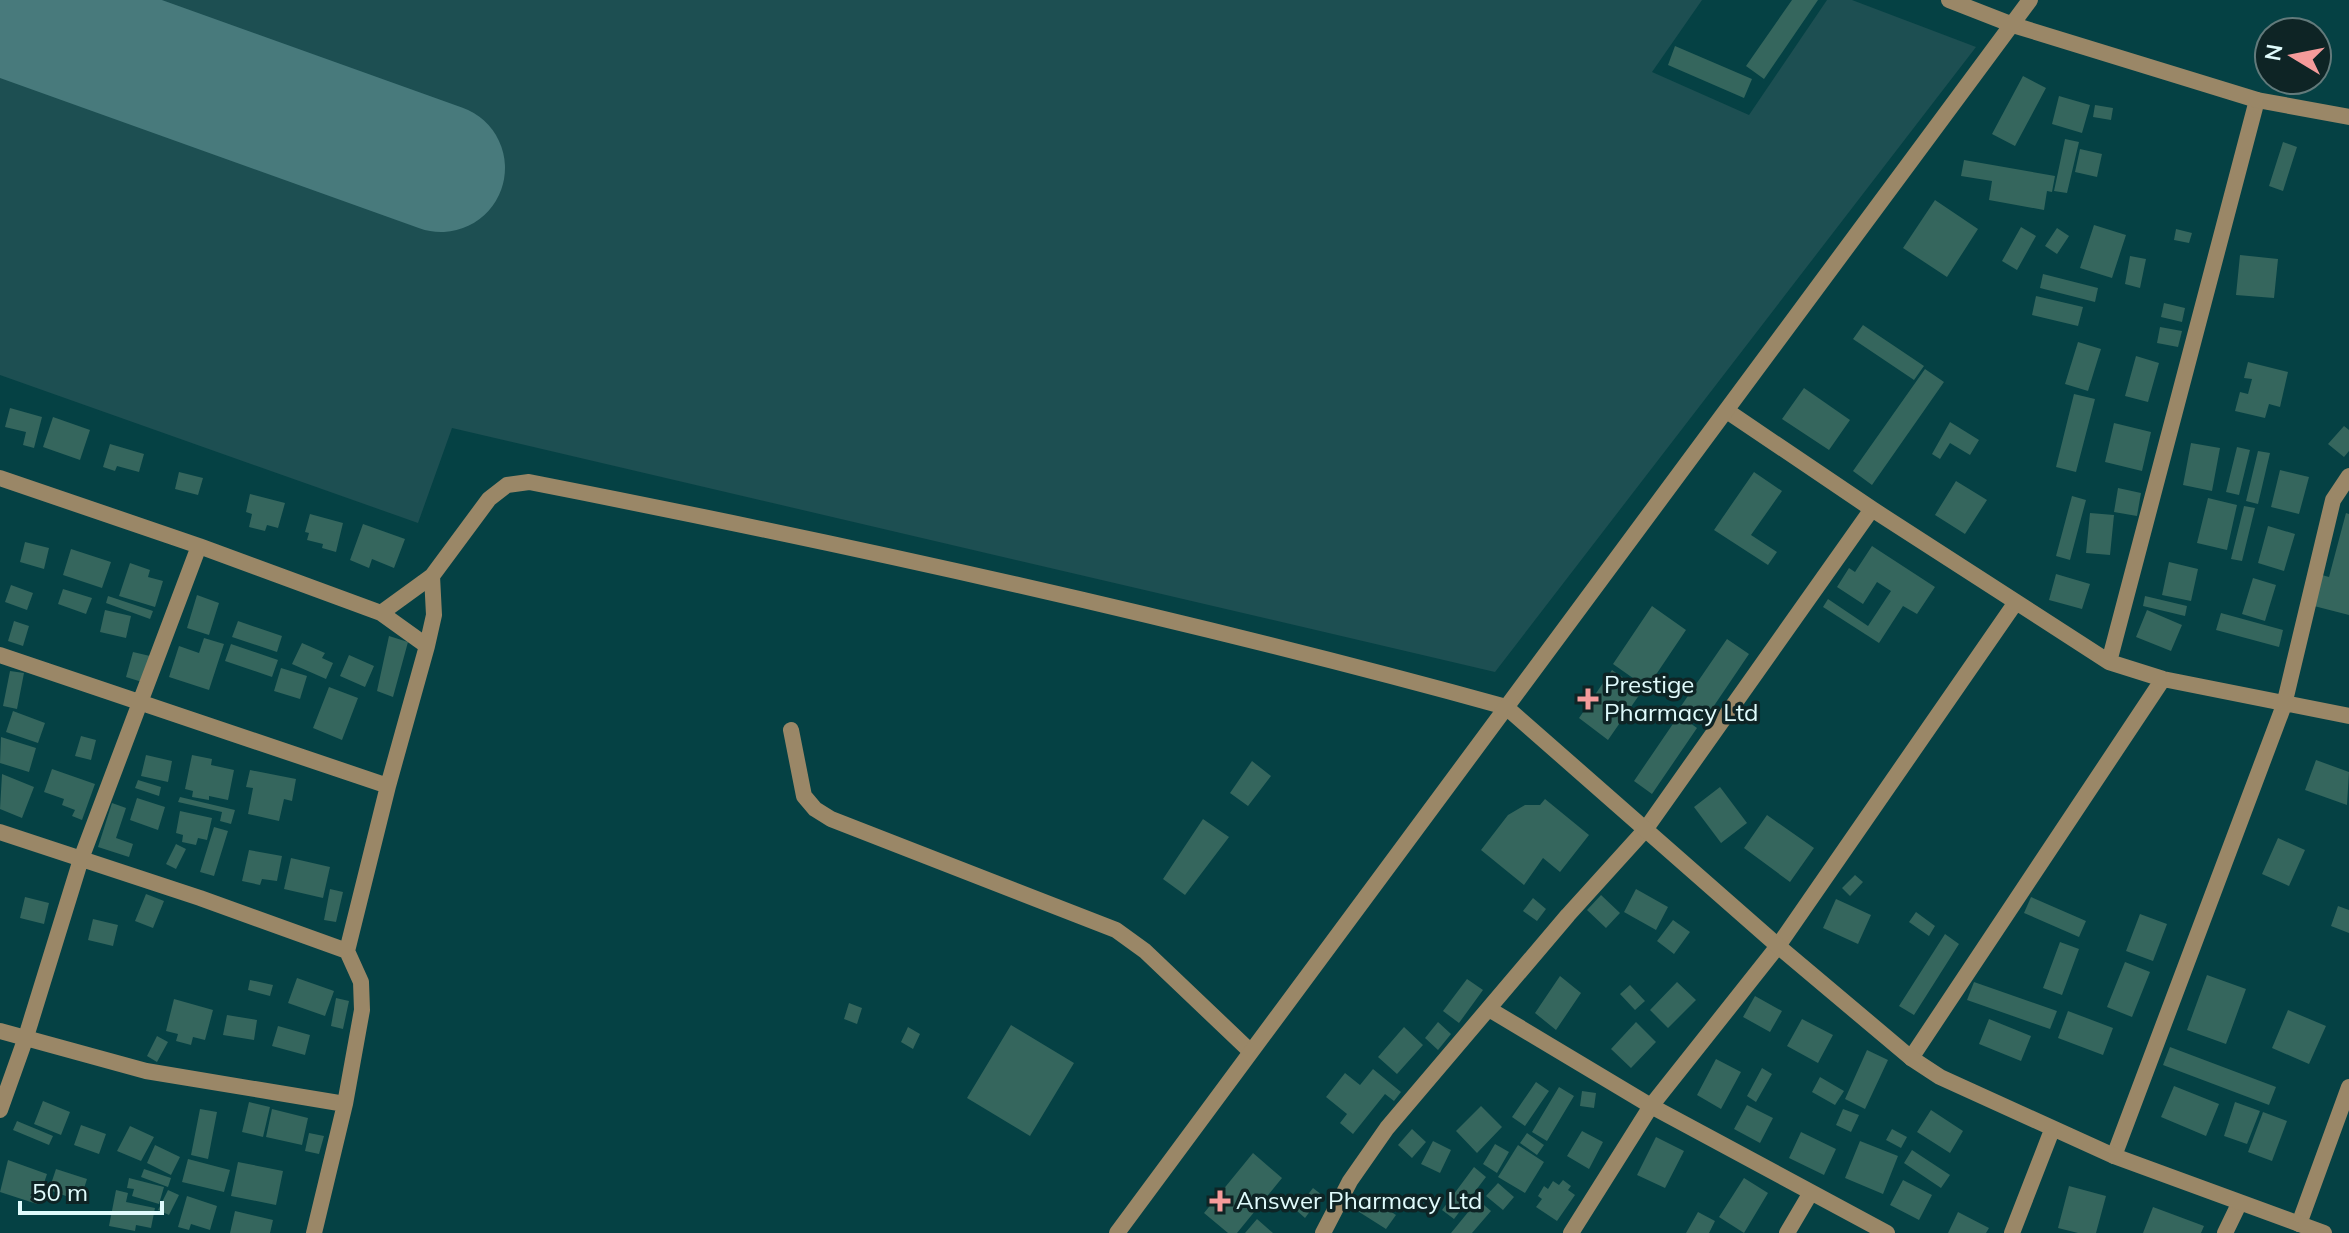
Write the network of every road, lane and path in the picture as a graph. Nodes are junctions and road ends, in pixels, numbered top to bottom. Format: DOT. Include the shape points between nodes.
graph roads {
  1 [pos="1949,0"];
  2 [pos="2030,0"];
  3 [pos="2013,25"];
  4 [pos="2257,100"];
  5 [pos="2349,117"];
  6 [pos="1727,411"];
  7 [pos="2349,476"];
  8 [pos="0,478"];
  9 [pos="1872,509"];
  10 [pos="199,546"];
  11 [pos="432,576"];
  12 [pos="2016,602"];
  13 [pos="381,613"];
  14 [pos="427,646"];
  15 [pos="0,655"];
  16 [pos="2109,662"];
  17 [pos="2163,679"];
  18 [pos="141,704"];
  19 [pos="2284,705"];
  20 [pos="1506,707"];
  21 [pos="2349,716"];
  22 [pos="791,730"];
  23 [pos="388,786"];
  24 [pos="1645,830"];
  25 [pos="0,832"];
  26 [pos="81,859"];
  27 [pos="1778,946"];
  28 [pos="347,951"];
  29 [pos="1489,1009"];
  30 [pos="0,1031"];
  31 [pos="25,1040"];
  32 [pos="1250,1051"];
  33 [pos="1911,1058"];
  34 [pos="2349,1087"];
  35 [pos="345,1104"];
  36 [pos="1651,1106"];
  37 [pos="0,1110"];
  38 [pos="2052,1130"];
  39 [pos="2114,1156"];
  40 [pos="1810,1194"];
  41 [pos="2239,1204"];
  42 [pos="2299,1224"];
  43 [pos="314,1233"];
  44 [pos="1117,1233"];
  45 [pos="1323,1233"];
  46 [pos="1571,1233"];
  47 [pos="1787,1233"];
  48 [pos="1887,1233"];
  49 [pos="2012,1233"];
  50 [pos="2225,1233"];
  51 [pos="2324,1233"];
  1 -- 3 [label="street"];
  2 -- 3 [label="street"];
  3 -- 4 [label="street"];
  3 -- 6 [label="street"];
  4 -- 5 [label="street"];
  4 -- 16 [label="street"];
  6 -- 9 [label="street"];
  6 -- 20 [label="street"];
  7 -- 19 [label="street" via="2333,500"];
  8 -- 10 [label="street"];
  9 -- 12 [label="street"];
  9 -- 24 [label="street"];
  10 -- 13 [label="street"];
  10 -- 18 [label="street"];
  11 -- 13 [label="street"];
  11 -- 14 [label="street" via="434,615"];
  11 -- 20 [label="street" via="489,499 507,485 529,482 814,539 1274,646"];
  12 -- 16 [label="street"];
  12 -- 27 [label="street"];
  13 -- 14 [label="street"];
  14 -- 23 [label="street"];
  15 -- 18 [label="street"];
  16 -- 17 [label="street"];
  17 -- 19 [label="street"];
  17 -- 33 [label="street"];
  18 -- 23 [label="street"];
  18 -- 26 [label="street"];
  19 -- 21 [label="street"];
  19 -- 39 [label="street"];
  20 -- 24 [label="street"];
  20 -- 32 [label="street"];
  22 -- 32 [label="street" via="804,796 815,809 1116,930"];
  23 -- 28 [label="street"];
  24 -- 27 [label="street"];
  24 -- 29 [label="street"];
  25 -- 26 [label="street"];
  26 -- 28 [label="street"];
  26 -- 31 [label="street"];
  27 -- 33 [label="street"];
  27 -- 36 [label="street"];
  28 -- 35 [label="street" via="361,982 362,1010"];
  29 -- 36 [label="street"];
  29 -- 45 [label="street" via="1387,1128 1350,1181"];
  30 -- 31 [label="street"];
  31 -- 35 [label="street" via="146,1071"];
  31 -- 37 [label="street"];
  32 -- 44 [label="street"];
  33 -- 38 [label="street"];
  34 -- 42 [label="street"];
  35 -- 43 [label="street"];
  36 -- 40 [label="street"];
  36 -- 46 [label="street"];
  38 -- 39 [label="street"];
  38 -- 49 [label="street"];
  39 -- 41 [label="street"];
  40 -- 47 [label="street"];
  40 -- 48 [label="street"];
  41 -- 42 [label="street"];
  41 -- 50 [label="street"];
  42 -- 51 [label="street"];
}
